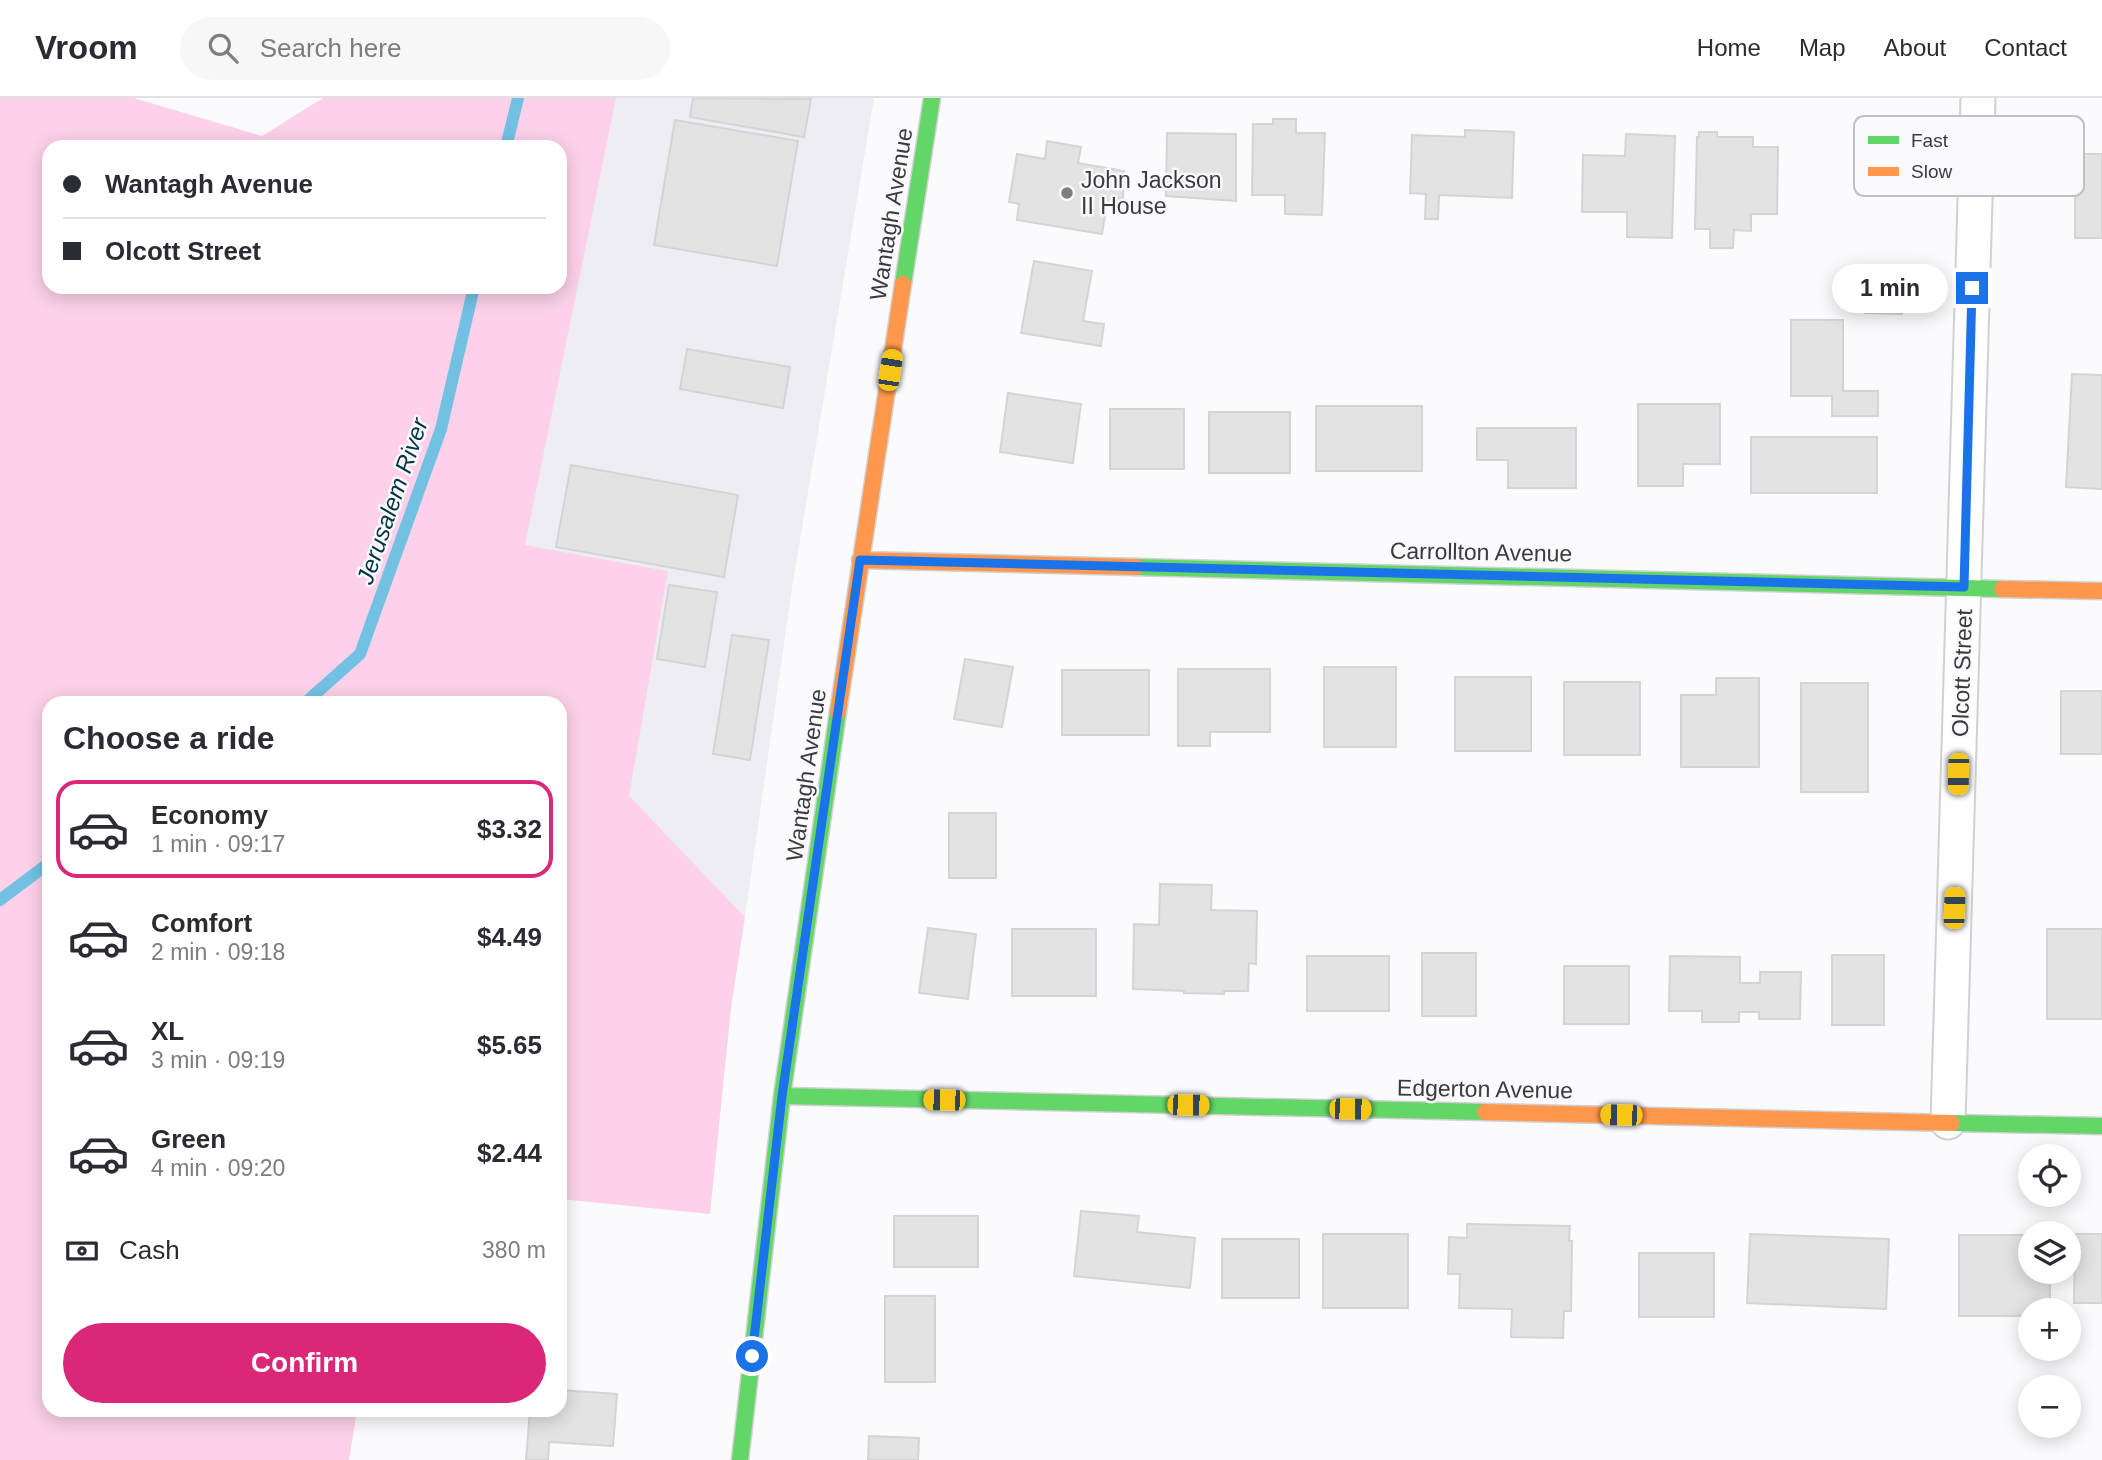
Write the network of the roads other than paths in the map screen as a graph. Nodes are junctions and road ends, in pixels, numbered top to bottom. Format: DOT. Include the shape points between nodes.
graph roads {
  1 [pos="933,98"];
  2 [pos="1978,98"];
  3 [pos="1977,116"];
  4 [pos="1975,196"];
  5 [pos="860,560"];
  6 [pos="1964,587"];
  7 [pos="2102,591"];
  8 [pos="782,1096"];
  9 [pos="1948,1122"];
  10 [pos="2102,1126"];
  11 [pos="740,1460"];
  1 -- 5 [label="street, Wantagh Avenue"];
  2 -- 3 [label="street, Olcott Street"];
  4 -- 6 [label="street, Olcott Street"];
  5 -- 6 [label="street, Carrollton Avenue"];
  5 -- 8 [label="street, Wantagh Avenue"];
  6 -- 7 [label="street, Carrollton Avenue"];
  6 -- 9 [label="street, Olcott Street"];
  8 -- 9 [label="street, Edgerton Avenue"];
  8 -- 11 [label="street, Wantagh Avenue"];
  9 -- 10 [label="street, Edgerton Avenue"];
}
